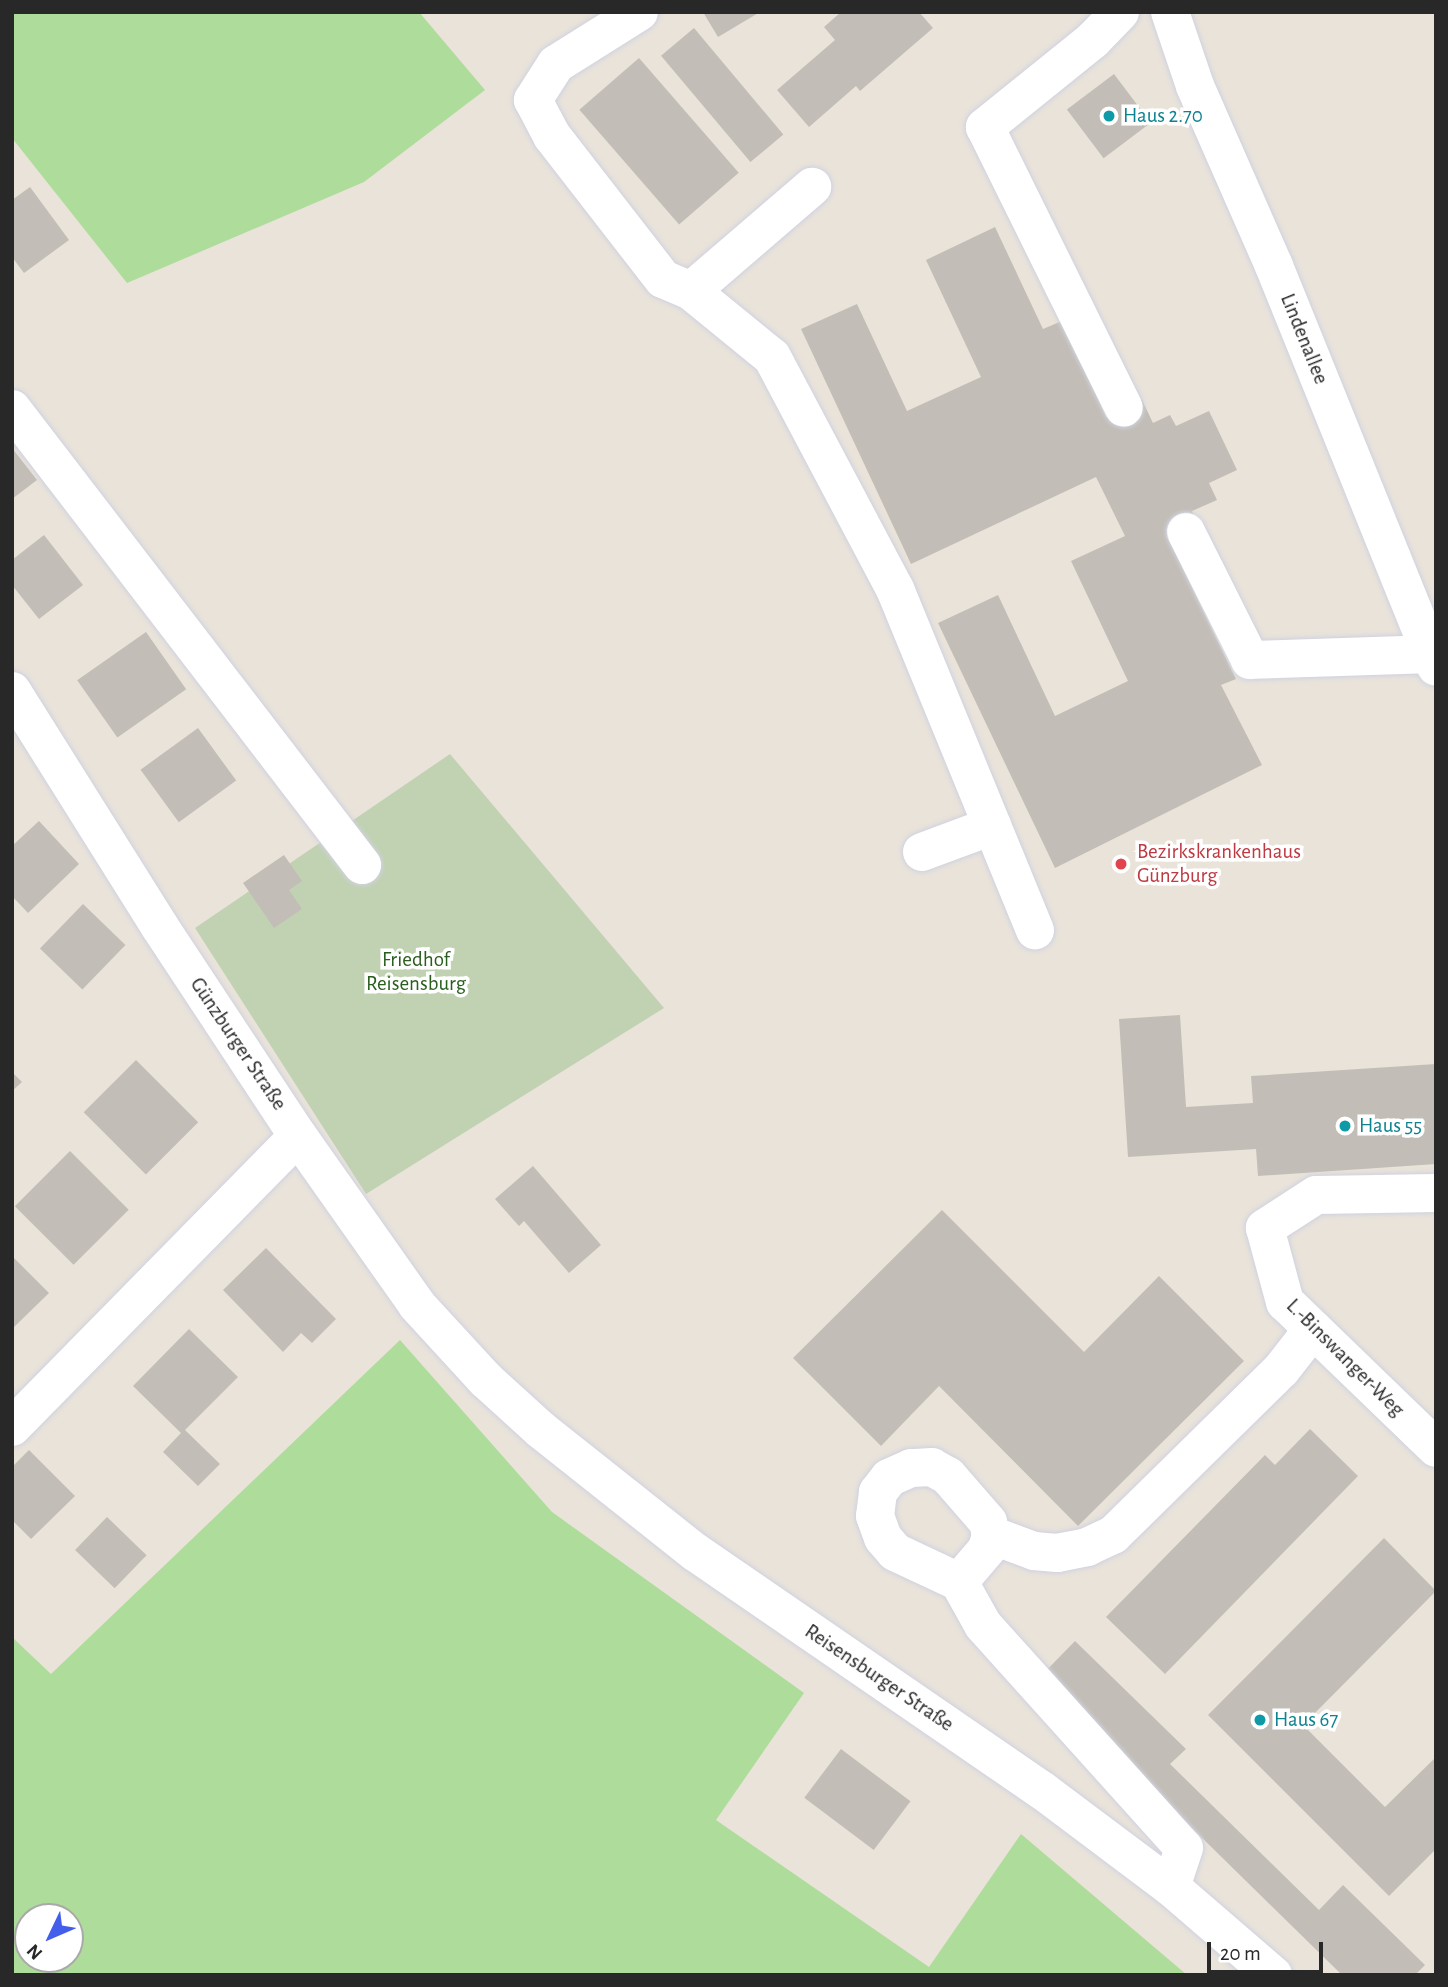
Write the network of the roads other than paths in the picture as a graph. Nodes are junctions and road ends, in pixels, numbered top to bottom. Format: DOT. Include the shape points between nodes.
graph roads {
  1 [pos="639,12"];
  2 [pos="1121,12"];
  3 [pos="1170,12"];
  4 [pos="812,187"];
  5 [pos="691,291"];
  6 [pos="1124,408"];
  7 [pos="12,409"];
  8 [pos="1186,532"];
  9 [pos="1433,660"];
  10 [pos="12,691"];
  11 [pos="992,826"];
  12 [pos="922,852"];
  13 [pos="362,864"];
  14 [pos="1035,930"];
  15 [pos="299,1136"];
  16 [pos="1436,1193"];
  17 [pos="1313,1329"];
  18 [pos="486,1380"];
  19 [pos="12,1427"];
  20 [pos="1436,1448"];
  21 [pos="991,1535"];
  22 [pos="960,1581"];
  23 [pos="1171,1887"];
  24 [pos="1273,1975"];
  1 -- 5 [label="street" via="556,64 533,100 552,136 663,279"];
  2 -- 6 [label="street" via="985,127"];
  3 -- 9 [label="street, Lindenallee" via="1195,86 1274,266"];
  4 -- 5 [label="street"];
  5 -- 11 [label="street" via="772,357 895,589"];
  7 -- 13 [label="street"];
  8 -- 9 [label="street" via="1250,660"];
  10 -- 15 [label="street, Günzburger Straße" via="160,927"];
  11 -- 12 [label="street"];
  11 -- 14 [label="street"];
  15 -- 18 [label="street, Günzburger Straße" via="417,1305"];
  15 -- 19 [label="street"];
  16 -- 17 [label="street, L.-Binswanger-Weg" via="1316,1195 1265,1228 1285,1302"];
  17 -- 20 [label="street, L.-Binswanger-Weg"];
  17 -- 21 [label="street" via="1281,1370 1113,1535 1057,1553 1034,1551"];
  18 -- 23 [label="street, Reisensburger Straße" via="541,1430 695,1552 1043,1791"];
  21 -- 22 [label="street" via="987,1549"];
  21 -- 22 [label="street" via="988,1521 948,1476 932,1467 911,1468 889,1478 878,1492 875,1516 883,1538 895,1552"];
  22 -- 23 [label="street" via="983,1625 1184,1848"];
  23 -- 24 [label="street, Reisensburger Straße"];
}
